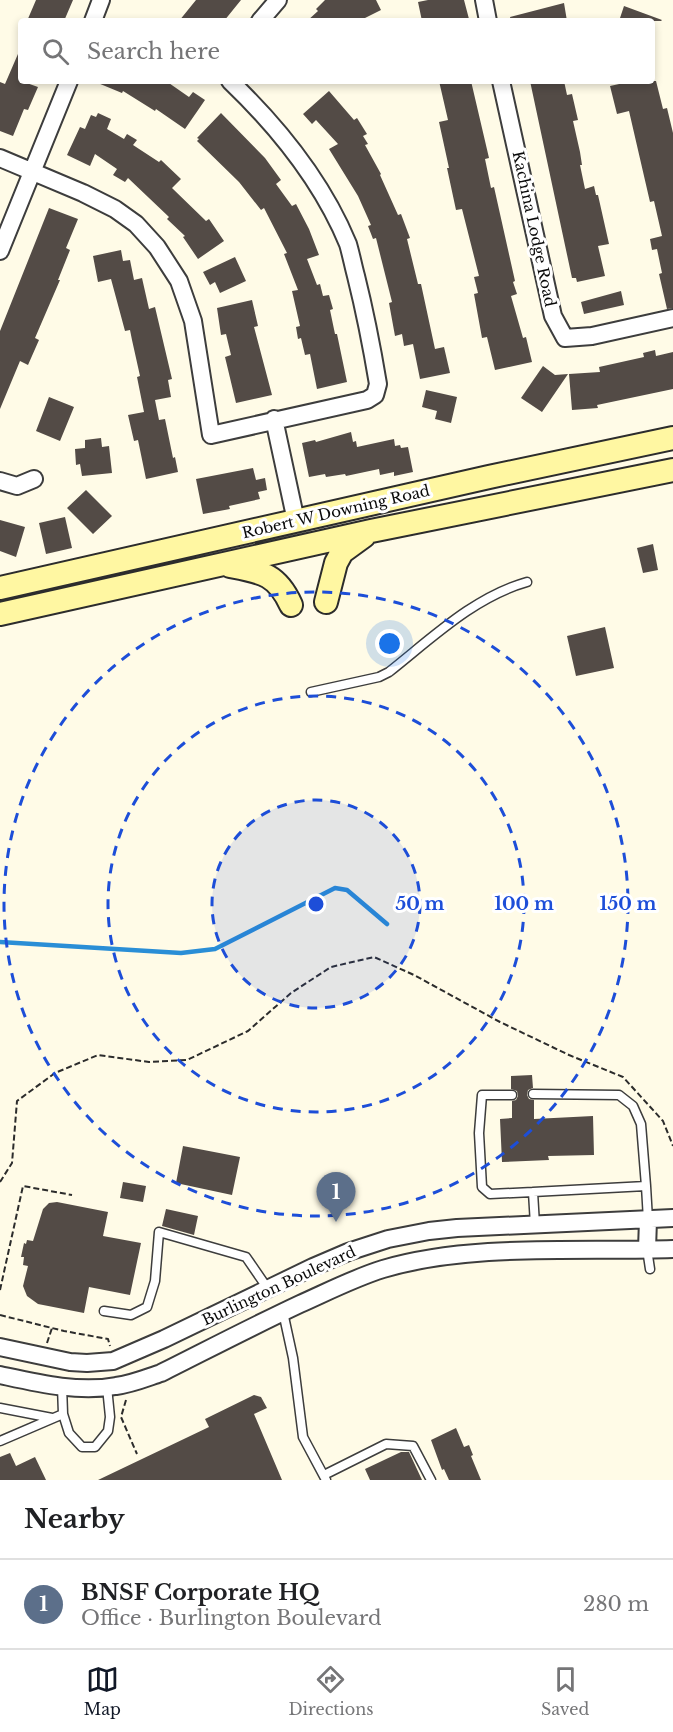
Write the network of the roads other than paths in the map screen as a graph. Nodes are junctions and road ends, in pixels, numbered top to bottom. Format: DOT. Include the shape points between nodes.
graph roads {
  1 [pos="278,0"];
  2 [pos="484,0"];
  3 [pos="263,18"];
  4 [pos="487,18"];
  5 [pos="68,84"];
  6 [pos="233,84"];
  7 [pos="502,84"];
  8 [pos="0,158"];
  9 [pos="33,171"];
  10 [pos="0,251"];
  11 [pos="673,318"];
  12 [pos="274,419"];
  13 [pos="673,438"];
  14 [pos="673,470"];
  15 [pos="34,478"];
  16 [pos="0,481"];
  17 [pos="296,521"];
  18 [pos="370,531"];
  19 [pos="223,564"];
  20 [pos="527,582"];
  21 [pos="0,588"];
  22 [pos="326,602"];
  23 [pos="291,605"];
  24 [pos="0,615"];
  25 [pos="311,692"];
  26 [pos="533,1094"];
  27 [pos="512,1095"];
  28 [pos="646,1186"];
  29 [pos="533,1192"];
  30 [pos="673,1218"];
  31 [pos="648,1220"];
  32 [pos="535,1225"];
  33 [pos="673,1249"];
  34 [pos="647,1250"];
  35 [pos="538,1251"];
  36 [pos="650,1269"];
  37 [pos="268,1289"];
  38 [pos="104,1311"];
  39 [pos="283,1312"];
  40 [pos="0,1347"];
  41 [pos="87,1364"];
  42 [pos="0,1375"];
  43 [pos="62,1386"];
  44 [pos="106,1387"];
  45 [pos="89,1388"];
  46 [pos="0,1408"];
  47 [pos="63,1414"];
  48 [pos="53,1418"];
  49 [pos="0,1441"];
  50 [pos="325,1478"];
  51 [pos="431,1480"];
  1 -- 3 [label="street"];
  2 -- 4 [label="street"];
  5 -- 9 [label="street"];
  6 -- 12 [label="street" via="294,150 324,196 348,246 378,384 375,395 367,400"];
  7 -- 11 [label="street, Kachina Lodge Road" via="553,316 565,338"];
  8 -- 9 [label="street"];
  9 -- 10 [label="street"];
  9 -- 12 [label="street" via="115,209 157,247 179,281 194,321 211,435"];
  12 -- 17 [label="street"];
  13 -- 17 [label="main road, Robert W Downing Road"];
  14 -- 18 [label="main road, Robert W Downing Road"];
  15 -- 16 [label="street" via="17,486"];
  17 -- 21 [label="main road, Robert W Downing Road"];
  18 -- 19 [label="main road, Robert W Downing Road"];
  18 -- 22 [label="main road" via="342,552"];
  19 -- 23 [label="main road" via="273,579 284,588"];
  19 -- 24 [label="main road, Robert W Downing Road"];
  20 -- 25 [label="lane" via="486,598 389,672"];
  26 -- 28 [label="lane" via="619,1095 633,1106 641,1124"];
  27 -- 29 [label="lane" via="482,1095 482,1187 490,1194"];
  28 -- 29 [label="lane"];
  28 -- 31 [label="lane"];
  29 -- 32 [label="lane"];
  30 -- 31 [label="street, Burlington Boulevard"];
  31 -- 32 [label="street, Burlington Boulevard"];
  31 -- 34 [label="street"];
  32 -- 35 [label="street"];
  32 -- 37 [label="street, Burlington Boulevard" via="457,1228 388,1239"];
  33 -- 34 [label="street, Burlington Boulevard"];
  34 -- 35 [label="street, Burlington Boulevard"];
  34 -- 36 [label="lane"];
  35 -- 39 [label="street, Burlington Boulevard" via="462,1255 384,1269"];
  37 -- 38 [label="lane" via="246,1257 159,1232 155,1281 147,1307 131,1315"];
  37 -- 39 [label="street"];
  37 -- 41 [label="street, Burlington Boulevard" via="113,1361"];
  39 -- 44 [label="street, Burlington Boulevard" via="161,1373"];
  39 -- 50 [label="lane" via="303,1437"];
  40 -- 41 [label="street, Burlington Boulevard"];
  41 -- 45 [label="street"];
  42 -- 43 [label="street, Burlington Boulevard"];
  43 -- 45 [label="street, Burlington Boulevard"];
  43 -- 47 [label="lane"];
  44 -- 45 [label="street, Burlington Boulevard"];
  44 -- 47 [label="lane" via="108,1431 95,1447 82,1447 69,1433"];
  46 -- 48 [label="lane"];
  47 -- 48 [label="lane"];
  48 -- 49 [label="lane"];
  50 -- 51 [label="lane" via="386,1444 413,1446"];
}
